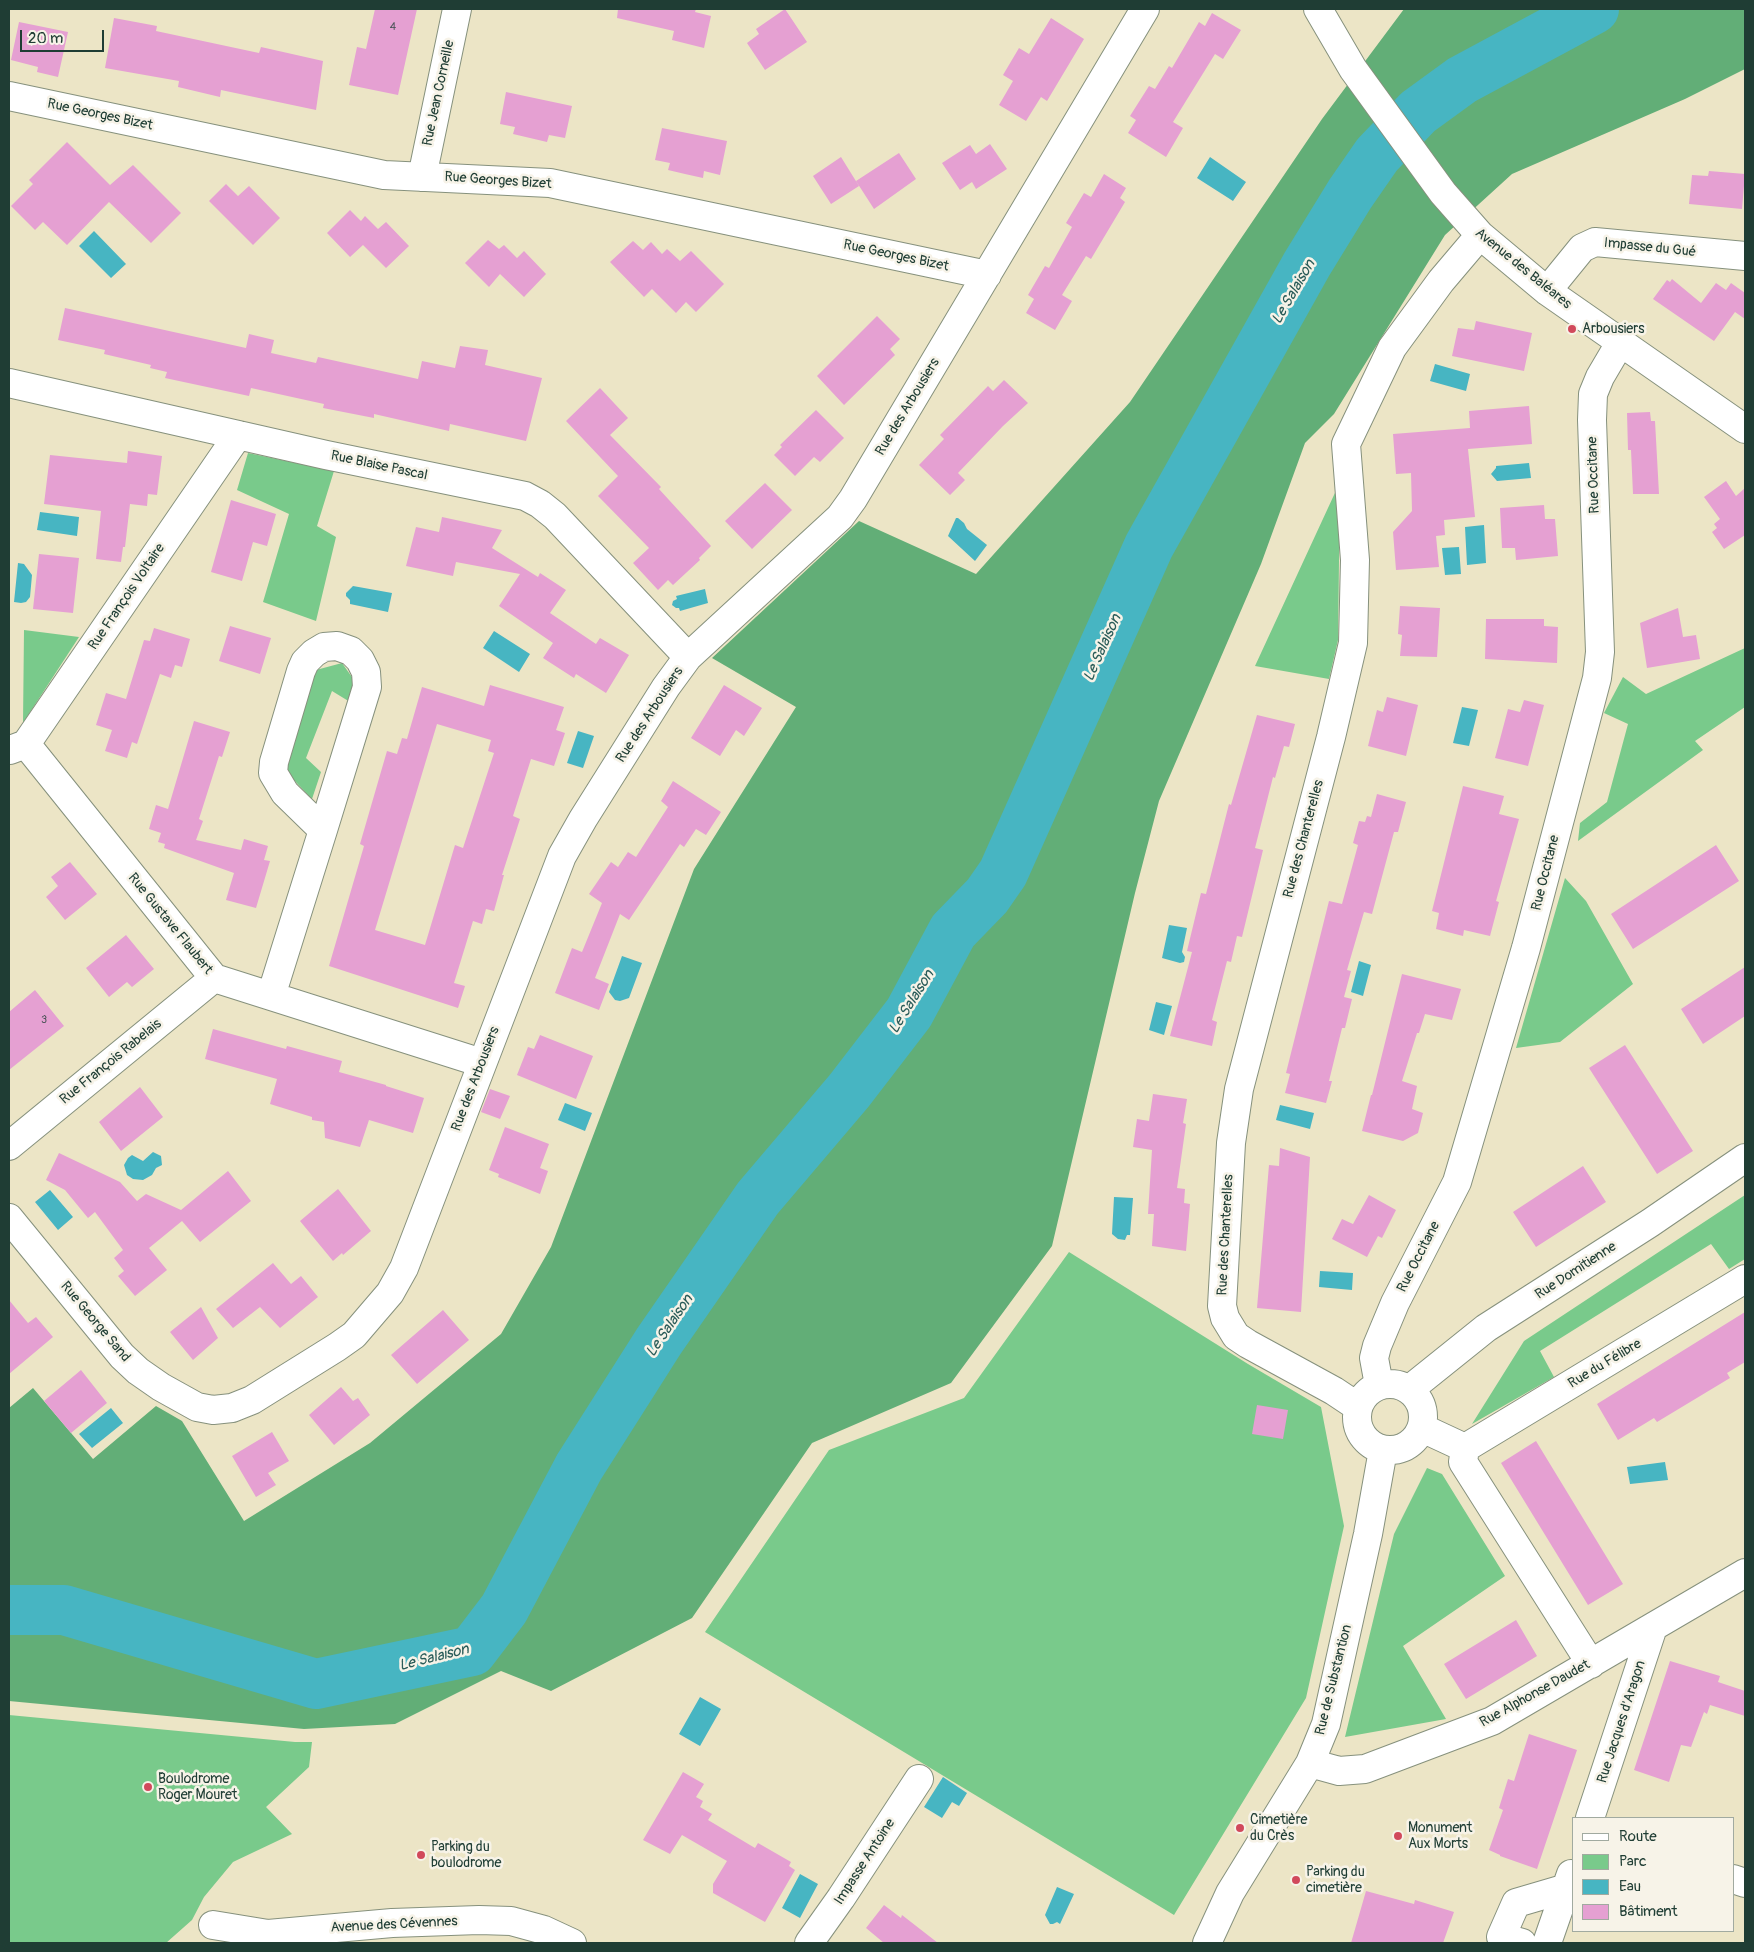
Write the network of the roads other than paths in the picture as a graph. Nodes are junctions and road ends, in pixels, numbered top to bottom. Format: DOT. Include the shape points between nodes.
graph roads {
  1 [pos="457,9"];
  2 [pos="1145,9"];
  3 [pos="1318,9"];
  4 [pos="9,96"];
  5 [pos="422,177"];
  6 [pos="1480,235"];
  7 [pos="1745,256"];
  8 [pos="987,275"];
  9 [pos="1547,291"];
  10 [pos="1620,344"];
  11 [pos="9,383"];
  12 [pos="1745,429"];
  13 [pos="238,435"];
  14 [pos="688,657"];
  15 [pos="18,747"];
  16 [pos="323,830"];
  17 [pos="214,978"];
  18 [pos="271,996"];
  19 [pos="482,1063"];
  20 [pos="9,1146"];
  21 [pos="1745,1158"];
  22 [pos="9,1218"];
  23 [pos="1745,1279"];
  24 [pos="1379,1385"];
  25 [pos="1410,1389"];
  26 [pos="197,1407"];
  27 [pos="1358,1407"];
  28 [pos="1422,1428"];
  29 [pos="1464,1448"];
  30 [pos="1383,1450"];
  31 [pos="1745,1573"];
  32 [pos="1653,1627"];
  33 [pos="1591,1664"];
  34 [pos="1310,1764"];
  35 [pos="919,1779"];
  36 [pos="1590,1817"];
  37 [pos="1570,1879"];
  38 [pos="479,1920"];
  39 [pos="213,1925"];
  40 [pos="455,1943"];
  41 [pos="572,1943"];
  42 [pos="809,1943"];
  43 [pos="1206,1943"];
  44 [pos="1522,1943"];
  45 [pos="1547,1943"];
  1 -- 5 [label="street, Rue Jean Corneille"];
  2 -- 8 [label="street, Rue des Arbousiers"];
  3 -- 6 [label="street, Avenue des Baléares" via="1352,69 1443,193"];
  4 -- 5 [label="street, Rue Georges Bizet" via="384,175"];
  5 -- 8 [label="street, Rue Georges Bizet" via="550,183"];
  6 -- 9 [label="street, Avenue des Baléares"];
  6 -- 27 [label="street, Rue des Chanterelles" via="1441,281 1392,348 1346,444 1355,560 1353,643 1239,1089 1231,1143 1222,1306 1225,1318 1236,1336"];
  7 -- 9 [label="street, Impasse du Gué" via="1595,242 1582,248"];
  8 -- 14 [label="street, Rue des Arbousiers" via="840,517"];
  9 -- 10 [label="street, Avenue des Baléares"];
  10 -- 12 [label="street, Avenue des Baléares"];
  10 -- 24 [label="street, Rue Occitane" via="1593,394 1600,652 1597,678 1526,948 1457,1182 1395,1303 1377,1346 1374,1358"];
  11 -- 13 [label="street, Rue Blaise Pascal"];
  13 -- 14 [label="street, Rue Blaise Pascal" via="525,496 555,516"];
  13 -- 15 [label="street, Rue François Voltaire"];
  14 -- 19 [label="street, Rue des Arbousiers" via="646,718 562,856"];
  15 -- 17 [label="street, Rue Gustave Flaubert"];
  16 -- 16 [label="street" via="278,784 273,773 305,662 324,647 336,646 351,651 360,660 366,672 367,687"];
  16 -- 18 [label="street"];
  17 -- 18 [label="street, Rue Gustave Flaubert"];
  17 -- 20 [label="street, Rue François Rabelais"];
  18 -- 19 [label="street, Rue Gustave Flaubert"];
  19 -- 26 [label="street, Rue des Arbousiers" via="404,1268 372,1315 354,1335 252,1400 232,1408 213,1410"];
  21 -- 25 [label="street, Rue Domitienne" via="1486,1328"];
  22 -- 26 [label="street, Rue George Sand" via="122,1356 161,1387"];
  23 -- 29 [label="street, Rue du Félibre"];
  24 -- 25 [label="street" via="1390,1383"];
  24 -- 27 [label="street" via="1366,1394"];
  25 -- 28 [label="street" via="1424,1411"];
  27 -- 30 [label="street" via="1357,1421 1361,1434"];
  28 -- 29 [label="street"];
  28 -- 30 [label="street" via="1407,1446"];
  29 -- 33 [label="street" via="1463,1462"];
  30 -- 34 [label="street, Rue de Substantion" via="1326,1724"];
  31 -- 32 [label="street, Rue Alphonse Daudet"];
  32 -- 33 [label="street, Rue Alphonse Daudet"];
  32 -- 36 [label="street, Rue Jacques d'Aragon"];
  33 -- 34 [label="street, Rue Alphonse Daudet" via="1492,1721 1365,1769 1339,1772"];
  34 -- 43 [label="street, Rue de Substantion" via="1230,1893"];
  35 -- 42 [label="street, Impasse Antoine"];
  37 -- 44 [label="street" via="1516,1903 1501,1937"];
  37 -- 45 [label="street"];
  38 -- 39 [label="street, Avenue des Cévennes" via="392,1923 268,1934"];
  38 -- 40 [label="street"];
  38 -- 41 [label="street, Avenue des Cévennes" via="512,1921 544,1930"];
}
